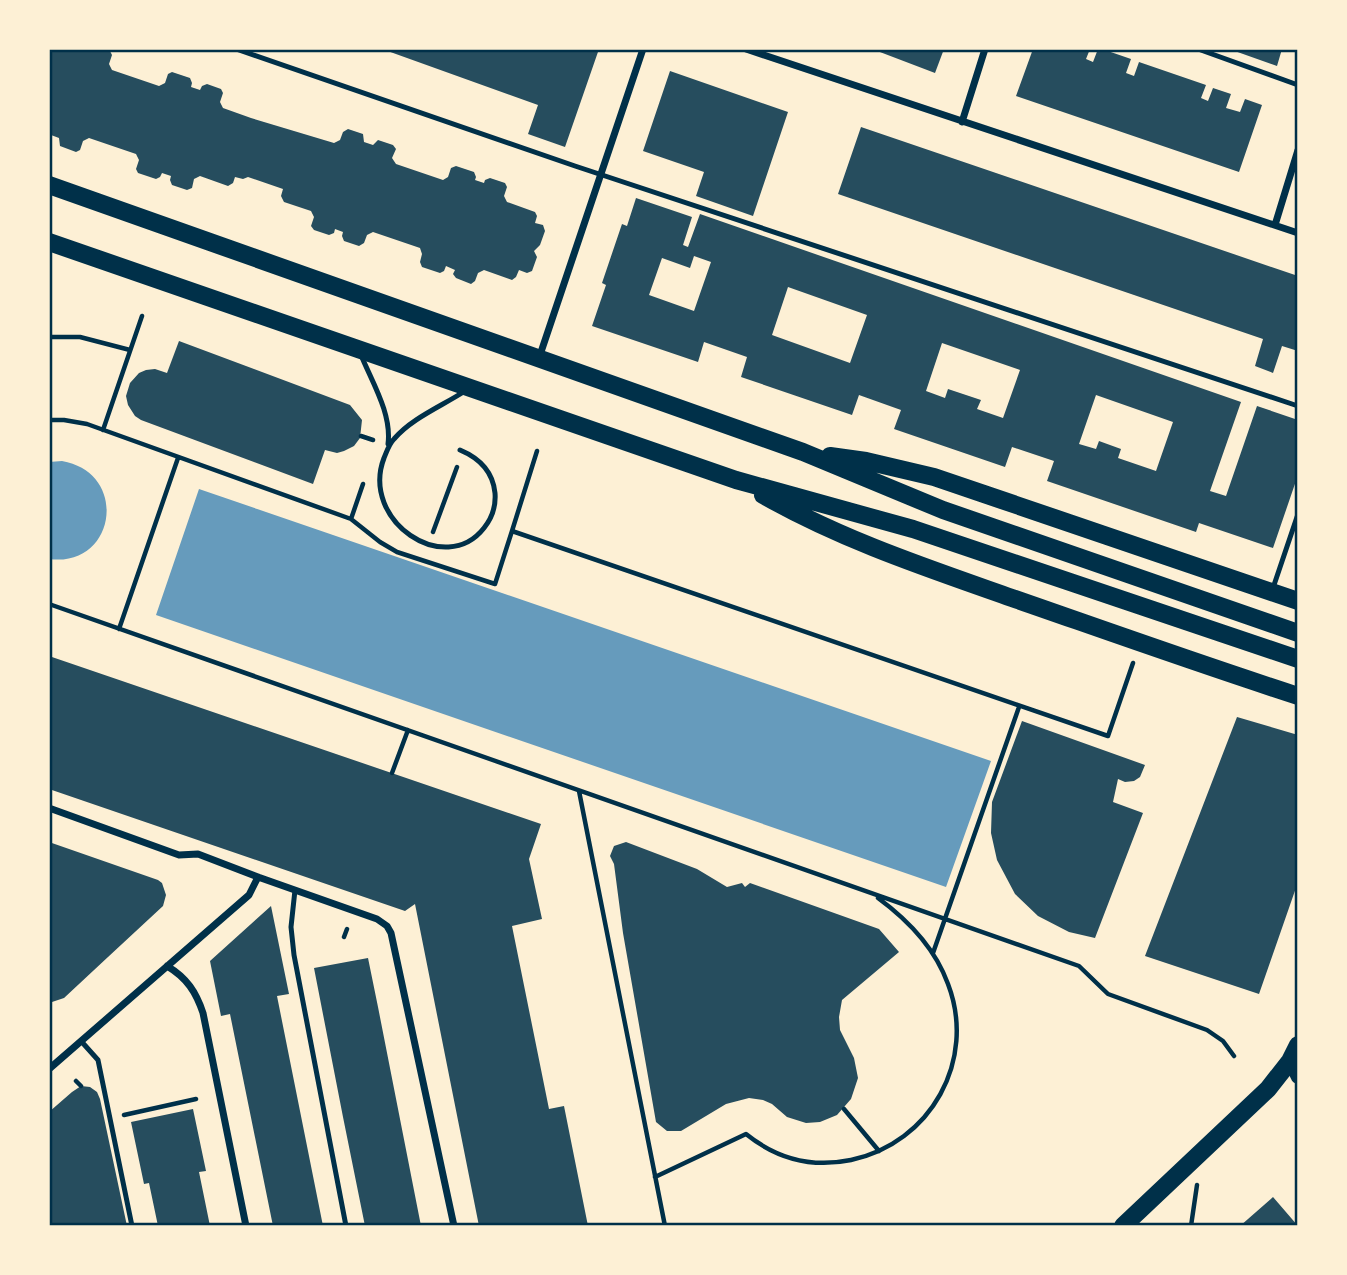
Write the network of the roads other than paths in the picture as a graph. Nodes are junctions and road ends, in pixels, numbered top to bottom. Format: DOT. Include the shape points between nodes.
graph roads {
  1 [pos="236,49"];
  2 [pos="643,49"];
  3 [pos="746,49"];
  4 [pos="985,49"];
  5 [pos="1198,49"];
  6 [pos="1298,85"];
  7 [pos="962,122"];
  8 [pos="1298,150"];
  9 [pos="601,175"];
  10 [pos="49,185"];
  11 [pos="1275,225"];
  12 [pos="1298,233"];
  13 [pos="49,242"];
  14 [pos="358,349"];
  15 [pos="538,358"];
  16 [pos="470,388"];
  17 [pos="1298,406"];
  18 [pos="388,447"];
  19 [pos="460,450"];
  20 [pos="803,453"];
  21 [pos="736,480"];
  22 [pos="1298,514"];
  23 [pos="1272,592"];
  24 [pos="1298,601"];
  25 [pos="1298,633"];
  26 [pos="1298,659"];
  27 [pos="1298,696"];
  28 [pos="49,808"];
  29 [pos="258,877"];
  30 [pos="295,890"];
  31 [pos="167,966"];
  32 [pos="81,1041"];
  33 [pos="1296,1061"];
  34 [pos="49,1069"];
  35 [pos="132,1226"];
  36 [pos="246,1226"];
  37 [pos="346,1226"];
  38 [pos="454,1226"];
  39 [pos="1123,1226"];
  1 -- 9 [label="lane"];
  2 -- 9 [label="street"];
  3 -- 7 [label="street"];
  4 -- 7 [label="street"];
  5 -- 6 [label="lane"];
  7 -- 11 [label="street"];
  8 -- 11 [label="street"];
  9 -- 15 [label="street"];
  9 -- 17 [label="lane"];
  10 -- 15 [label="main road"];
  11 -- 12 [label="street"];
  13 -- 14 [label="main road"];
  14 -- 16 [label="main road"];
  14 -- 18 [label="lane" via="386,415"];
  15 -- 20 [label="main road"];
  16 -- 18 [label="lane" via="410,425"];
  16 -- 21 [label="main road"];
  18 -- 19 [label="lane" via="379,480 386,509 412,536 446,547 474,538 494,507 487,471"];
  20 -- 23 [label="main road" via="934,477"];
  20 -- 25 [label="main road" via="943,510"];
  21 -- 26 [label="main road" via="904,526"];
  21 -- 27 [label="main road" via="793,512 883,552"];
  22 -- 23 [label="lane"];
  23 -- 24 [label="main road"];
  28 -- 29 [label="street" via="179,855 198,853"];
  29 -- 30 [label="street"];
  29 -- 31 [label="street" via="249,895"];
  30 -- 37 [label="lane" via="291,927 299,985"];
  30 -- 38 [label="street" via="377,919 391,933"];
  31 -- 32 [label="street"];
  31 -- 36 [label="street" via="190,984 203,1013"];
  32 -- 34 [label="street"];
  32 -- 35 [label="lane" via="98,1060"];
  33 -- 39 [label="main road"];
}
